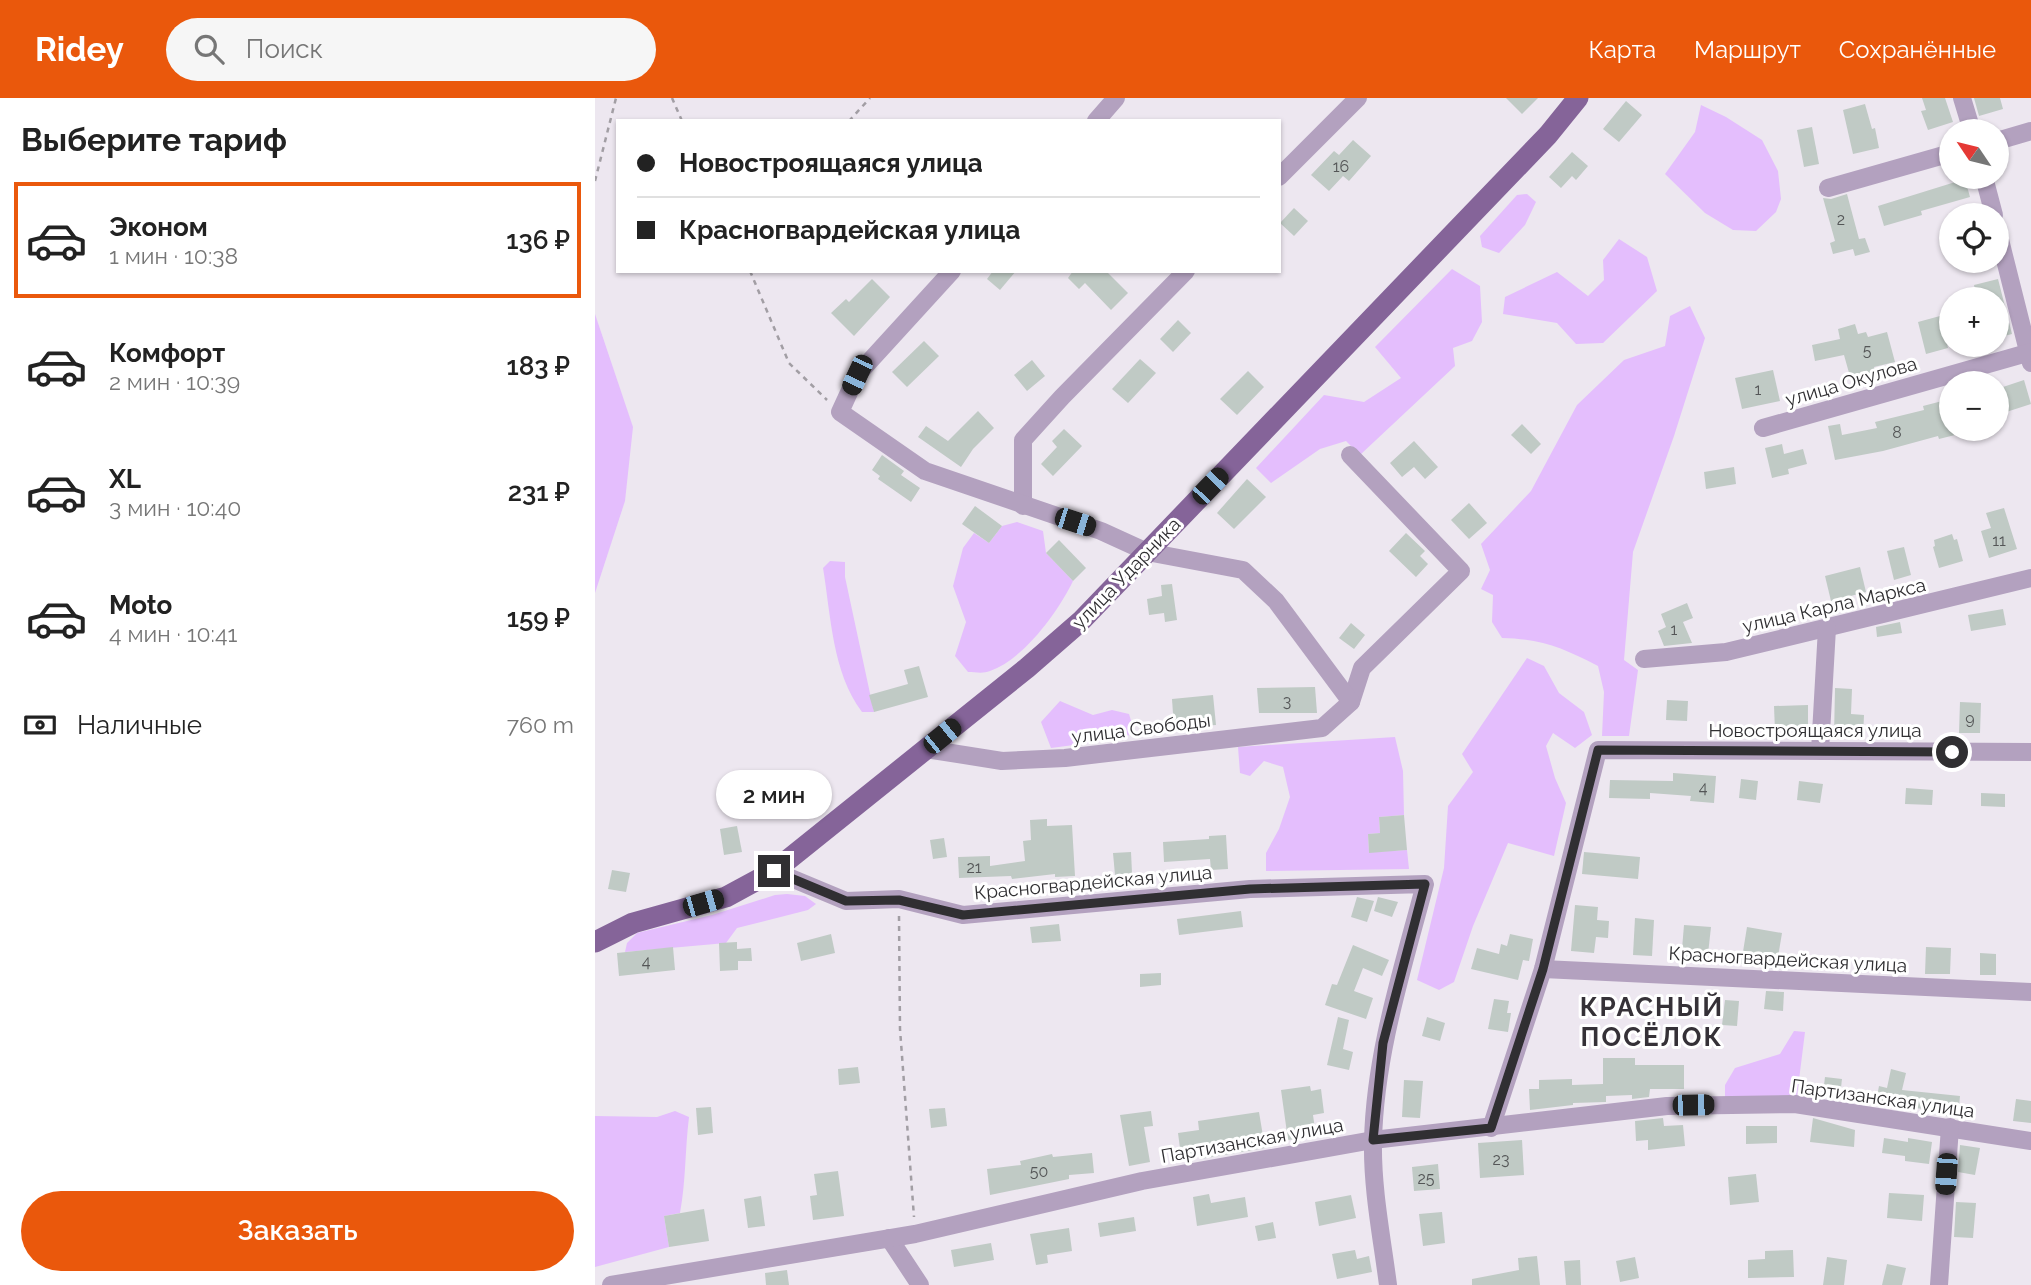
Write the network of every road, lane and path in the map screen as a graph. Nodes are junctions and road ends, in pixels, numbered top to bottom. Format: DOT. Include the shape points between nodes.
graph roads {
  1 [pos="616,98"];
  2 [pos="671,98"];
  3 [pos="870,98"];
  4 [pos="1116,98"];
  5 [pos="1358,98"];
  6 [pos="1578,98"];
  7 [pos="1962,98"];
  8 [pos="681,119"];
  9 [pos="851,119"];
  10 [pos="1098,119"];
  11 [pos="1968,119"];
  12 [pos="2031,131"];
  13 [pos="2009,137"];
  14 [pos="1939,156"];
  15 [pos="1281,175"];
  16 [pos="595,181"];
  17 [pos="1828,188"];
  18 [pos="752,273"];
  19 [pos="950,273"];
  20 [pos="1185,273"];
  21 [pos="2009,273"];
  22 [pos="2030,356"];
  23 [pos="840,412"];
  24 [pos="1763,428"];
  25 [pos="1349,455"];
  26 [pos="1023,506"];
  27 [pos="1147,552"];
  28 [pos="2031,578"];
  29 [pos="1827,628"];
  30 [pos="1644,659"];
  31 [pos="1351,702"];
  32 [pos="926,749"];
  33 [pos="1819,751"];
  34 [pos="2031,752"];
  35 [pos="774,871"];
  36 [pos="899,900"];
  37 [pos="595,942"];
  38 [pos="1543,969"];
  39 [pos="2031,992"];
  40 [pos="1950,1127"];
  41 [pos="1491,1128"];
  42 [pos="1373,1140"];
  43 [pos="2031,1141"];
  44 [pos="915,1234"];
  45 [pos="889,1238"];
  46 [pos="611,1285"];
  47 [pos="921,1285"];
  48 [pos="1388,1285"];
  49 [pos="1939,1285"];
  1 -- 16 [label="path"];
  2 -- 8 [label="path"];
  3 -- 9 [label="path"];
  4 -- 10 [label="street"];
  5 -- 15 [label="street"];
  6 -- 27 [label="main road, улица Ударника" via="1548,135"];
  7 -- 11 [label="street"];
  12 -- 13 [label="street"];
  14 -- 17 [label="street"];
  18 -- 23 [label="path" via="789,363"];
  19 -- 23 [label="street" via="857,375"];
  20 -- 26 [label="street" via="1023,440"];
  21 -- 22 [label="street"];
  22 -- 24 [label="street, улица Окулова"];
  23 -- 26 [label="street" via="925,471"];
  25 -- 31 [label="street" via="1461,571 1362,668"];
  26 -- 27 [label="street" via="1101,531"];
  27 -- 31 [label="street" via="1244,570 1276,601"];
  27 -- 32 [label="main road, улица Ударника" via="1081,621"];
  28 -- 29 [label="street, улица Карла Маркса"];
  29 -- 30 [label="street, улица Карла Маркса" via="1726,652"];
  29 -- 33 [label="street"];
  31 -- 32 [label="street, улица Свободы" via="1322,728 1065,758 1002,761"];
  32 -- 35 [label="main road, улица Ударника"];
  33 -- 34 [label="street, Новостроящаяся улица"];
  33 -- 38 [label="street, Новостроящаяся улица" via="1598,750"];
  35 -- 36 [label="street, Красногвардейская улица" via="846,901"];
  35 -- 37 [label="main road, улица Ударника" via="726,897 633,923"];
  36 -- 42 [label="street, Красногвардейская улица" via="963,915 1250,889 1425,884 1383,1043"];
  36 -- 44 [label="path" via="900,1029"];
  38 -- 39 [label="street, Красногвардейская улица"];
  38 -- 41 [label="street"];
  40 -- 41 [label="street, Партизанская улица" via="1795,1104 1668,1106"];
  40 -- 43 [label="street, Партизанская улица"];
  40 -- 49 [label="street"];
  41 -- 42 [label="street, Партизанская улица"];
  42 -- 44 [label="street, Партизанская улица" via="1142,1181"];
  42 -- 48 [label="street"];
  44 -- 45 [label="street, Партизанская улица"];
  45 -- 46 [label="street, Партизанская улица"];
  45 -- 47 [label="street"];
}
